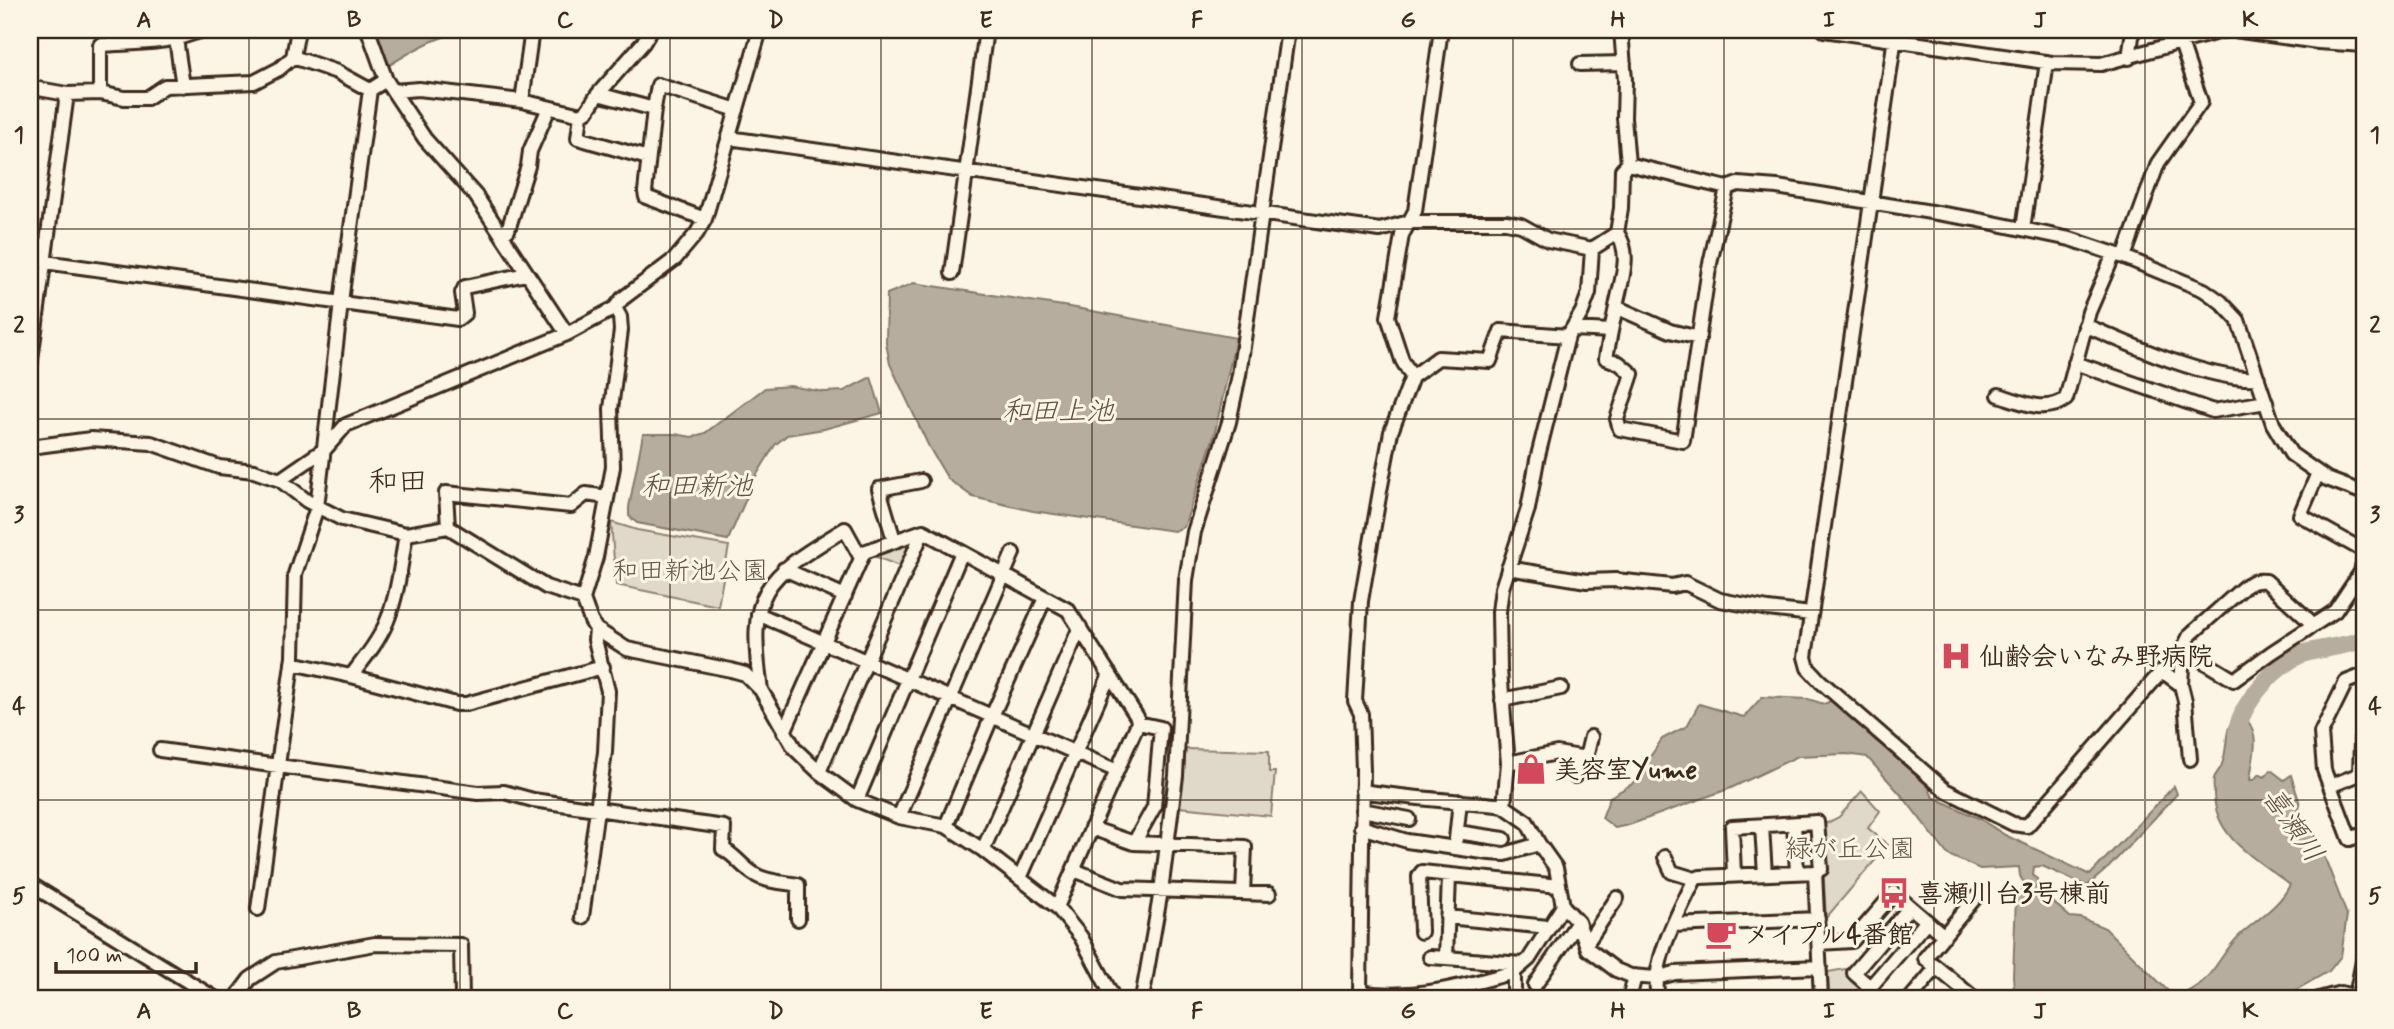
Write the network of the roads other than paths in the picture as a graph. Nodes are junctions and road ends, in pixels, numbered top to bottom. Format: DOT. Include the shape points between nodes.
graph roads {
  1 [pos="205,30"];
  2 [pos="298,30"];
  3 [pos="368,30"];
  4 [pos="532,30"];
  5 [pos="650,30"];
  6 [pos="760,30"];
  7 [pos="986,30"];
  8 [pos="1288,30"];
  9 [pos="1441,30"];
  10 [pos="1621,30"];
  11 [pos="1824,30"];
  12 [pos="2133,30"];
  13 [pos="2225,30"];
  14 [pos="2234,30"];
  15 [pos="184,34"];
  16 [pos="1895,35"];
  17 [pos="2180,43"];
  18 [pos="2364,46"];
  19 [pos="293,57"];
  20 [pos="2129,58"];
  21 [pos="2047,62"];
  22 [pos="1624,63"];
  23 [pos="1580,64"];
  24 [pos="183,86"];
  25 [pos="390,86"];
  26 [pos="30,90"];
  27 [pos="370,90"];
  28 [pos="100,93"];
  29 [pos="67,94"];
  30 [pos="598,94"];
  31 [pos="522,101"];
  32 [pos="549,108"];
  33 [pos="654,109"];
  34 [pos="737,110"];
  35 [pos="581,115"];
  36 [pos="729,138"];
  37 [pos="648,158"];
  38 [pos="1628,164"];
  39 [pos="968,171"];
  40 [pos="1727,188"];
  41 [pos="1870,202"];
  42 [pos="1263,214"];
  43 [pos="705,219"];
  44 [pos="1409,222"];
  45 [pos="2023,229"];
  46 [pos="1617,233"];
  47 [pos="503,234"];
  48 [pos="1592,249"];
  49 [pos="2119,256"];
  50 [pos="30,260"];
  51 [pos="44,262"];
  52 [pos="953,273"];
  53 [pos="526,274"];
  54 [pos="341,304"];
  55 [pos="1615,307"];
  56 [pos="615,308"];
  57 [pos="2085,325"];
  58 [pos="1611,331"];
  59 [pos="1570,332"];
  60 [pos="567,334"];
  61 [pos="1699,338"];
  62 [pos="2075,363"];
  63 [pos="30,367"];
  64 [pos="1412,377"];
  65 [pos="2258,378"];
  66 [pos="1999,396"];
  67 [pos="2266,402"];
  68 [pos="30,447"];
  69 [pos="325,449"];
  70 [pos="2318,473"];
  71 [pos="280,480"];
  72 [pos="921,481"];
  73 [pos="2364,493"];
  74 [pos="607,497"];
  75 [pos="317,507"];
  76 [pos="448,527"];
  77 [pos="923,530"];
  78 [pos="406,534"];
  79 [pos="894,540"];
  80 [pos="2364,551"];
  81 [pos="962,552"];
  82 [pos="1013,553"];
  83 [pos="861,558"];
  84 [pos="2364,558"];
  85 [pos="1508,568"];
  86 [pos="784,569"];
  87 [pos="1003,574"];
  88 [pos="845,596"];
  89 [pos="1045,598"];
  90 [pos="583,599"];
  91 [pos="758,614"];
  92 [pos="1811,614"];
  93 [pos="2314,625"];
  94 [pos="1080,627"];
  95 [pos="596,629"];
  96 [pos="825,644"];
  97 [pos="2183,649"];
  98 [pos="867,662"];
  99 [pos="292,663"];
  100 [pos="603,667"];
  101 [pos="1110,674"];
  102 [pos="2364,675"];
  103 [pos="351,676"];
  104 [pos="907,679"];
  105 [pos="2181,685"];
  106 [pos="1561,688"];
  107 [pos="761,690"];
  108 [pos="949,697"];
  109 [pos="1502,700"];
  110 [pos="992,716"];
  111 [pos="1138,723"];
  112 [pos="2364,727"];
  113 [pos="784,732"];
  114 [pos="1033,734"];
  115 [pos="1591,737"];
  116 [pos="160,750"];
  117 [pos="1074,752"];
  118 [pos="1579,757"];
  119 [pos="2190,759"];
  120 [pos="1508,763"];
  121 [pos="276,766"];
  122 [pos="1115,770"];
  123 [pos="819,772"];
  124 [pos="1575,776"];
  125 [pos="2330,786"];
  126 [pos="1362,792"];
  127 [pos="857,800"];
  128 [pos="1460,802"];
  129 [pos="1504,806"];
  130 [pos="596,810"];
  131 [pos="1362,810"];
  132 [pos="899,817"];
  133 [pos="1409,819"];
  134 [pos="1794,825"];
  135 [pos="946,826"];
  136 [pos="1362,827"];
  137 [pos="1762,827"];
  138 [pos="1091,828"];
  139 [pos="2364,834"];
  140 [pos="1504,839"];
  141 [pos="1134,843"];
  142 [pos="1168,845"];
  143 [pos="1539,845"];
  144 [pos="983,850"];
  145 [pos="1665,857"];
  146 [pos="1074,870"];
  147 [pos="1797,871"];
  148 [pos="1815,872"];
  149 [pos="1765,874"];
  150 [pos="1734,875"];
  151 [pos="1449,876"];
  152 [pos="1020,878"];
  153 [pos="1695,879"];
  154 [pos="30,884"];
  155 [pos="1559,886"];
  156 [pos="1161,891"];
  157 [pos="1243,893"];
  158 [pos="1269,894"];
  159 [pos="1617,898"];
  160 [pos="1975,898"];
  161 [pos="1563,906"];
  162 [pos="1057,907"];
  163 [pos="1910,907"];
  164 [pos="258,909"];
  165 [pos="582,917"];
  166 [pos="1447,917"];
  167 [pos="798,919"];
  168 [pos="1818,919"];
  169 [pos="1927,921"];
  170 [pos="1578,922"];
  171 [pos="1673,925"];
  172 [pos="1548,926"];
  173 [pos="1421,932"];
  174 [pos="1944,936"];
  175 [pos="1819,943"];
  176 [pos="1586,944"];
  177 [pos="2364,956"];
  178 [pos="1430,957"];
  179 [pos="1446,958"];
  180 [pos="1820,967"];
  181 [pos="1518,968"];
  182 [pos="1936,968"];
  183 [pos="1636,976"];
  184 [pos="1656,978"];
  185 [pos="1535,985"];
  186 [pos="1870,987"];
  187 [pos="1357,996"];
  188 [pos="2354,998"];
  189 [pos="216,999"];
  190 [pos="235,999"];
  191 [pos="462,999"];
  192 [pos="1114,999"];
  193 [pos="1142,999"];
  194 [pos="1510,999"];
  195 [pos="1629,999"];
  196 [pos="1658,999"];
  197 [pos="1821,999"];
  198 [pos="1860,999"];
  199 [pos="1910,999"];
  200 [pos="1975,999"];
  201 [pos="2319,999"];
  1 -- 15 [label="street"];
  2 -- 19 [label="street"];
  3 -- 25 [label="street"];
  4 -- 31 [label="street"];
  5 -- 30 [label="street"];
  6 -- 34 [label="street"];
  7 -- 39 [label="street"];
  8 -- 42 [label="street"];
  9 -- 44 [label="street" via="1423,167"];
  10 -- 22 [label="street"];
  11 -- 16 [label="street"];
  12 -- 20 [label="street"];
  13 -- 17 [label="street"];
  14 -- 18 [label="street"];
  15 -- 24 [label="street"];
  15 -- 28 [label="street" via="135,44 100,45"];
  16 -- 21 [label="street"];
  16 -- 41 [label="street"];
  17 -- 20 [label="street"];
  17 -- 49 [label="street" via="2200,102 2158,163"];
  19 -- 24 [label="street" via="254,82"];
  19 -- 27 [label="street" via="337,72"];
  20 -- 21 [label="street" via="2101,64"];
  21 -- 45 [label="street"];
  22 -- 23 [label="street"];
  22 -- 38 [label="street"];
  24 -- 28 [label="street" via="165,86 148,98"];
  25 -- 27 [label="street"];
  25 -- 31 [label="street"];
  25 -- 47 [label="street" via="425,139"];
  26 -- 29 [label="street"];
  27 -- 54 [label="street"];
  28 -- 29 [label="street"];
  29 -- 51 [label="street"];
  30 -- 33 [label="street"];
  30 -- 35 [label="street"];
  31 -- 32 [label="street"];
  32 -- 35 [label="street"];
  32 -- 47 [label="street"];
  33 -- 34 [label="street" via="658,85"];
  33 -- 37 [label="street"];
  34 -- 36 [label="street"];
  35 -- 37 [label="street" via="578,138"];
  36 -- 39 [label="street"];
  36 -- 43 [label="street"];
  37 -- 43 [label="street" via="646,197"];
  38 -- 40 [label="street"];
  38 -- 46 [label="street" via="1622,170"];
  39 -- 42 [label="street"];
  39 -- 52 [label="street"];
  40 -- 41 [label="street" via="1738,184 1777,187"];
  40 -- 61 [label="street"];
  41 -- 45 [label="street"];
  41 -- 92 [label="street"];
  42 -- 44 [label="street" via="1380,230"];
  42 -- 142 [label="street" via="1239,375 1194,532 1186,580 1179,736"];
  43 -- 56 [label="street" via="675,259"];
  44 -- 48 [label="street" via="1506,222 1548,240"];
  44 -- 64 [label="street" via="1402,235 1388,317"];
  45 -- 49 [label="street"];
  46 -- 48 [label="street"];
  46 -- 55 [label="street" via="1626,257"];
  47 -- 53 [label="street"];
  48 -- 59 [label="street" via="1589,293"];
  49 -- 57 [label="street"];
  49 -- 65 [label="street" via="2204,290 2221,302 2238,320"];
  50 -- 51 [label="street"];
  51 -- 54 [label="street"];
  51 -- 63 [label="street"];
  53 -- 54 [label="street" via="465,287 461,293 465,313 458,320"];
  53 -- 60 [label="street"];
  54 -- 69 [label="street"];
  55 -- 58 [label="street"];
  55 -- 61 [label="street"];
  56 -- 60 [label="street"];
  56 -- 74 [label="street" via="621,330"];
  57 -- 62 [label="street"];
  57 -- 65 [label="street" via="2131,346 2203,369 2239,380"];
  58 -- 59 [label="street"];
  58 -- 61 [label="street" via="1606,358 1632,374 1618,426 1684,441"];
  59 -- 64 [label="street" via="1501,331 1490,361 1438,358"];
  59 -- 85 [label="street" via="1528,509"];
  60 -- 69 [label="street" via="346,425"];
  62 -- 66 [label="street" via="2069,391 2060,403 2036,407"];
  62 -- 67 [label="street" via="2213,411"];
  64 -- 126 [label="street" via="1391,432 1361,601 1356,701 1361,715"];
  65 -- 67 [label="street"];
  67 -- 70 [label="street" via="2291,454"];
  68 -- 71 [label="street" via="91,439 151,443 219,467"];
  69 -- 71 [label="street"];
  69 -- 75 [label="street"];
  70 -- 73 [label="street"];
  70 -- 80 [label="street" via="2300,515"];
  71 -- 75 [label="street"];
  72 -- 79 [label="street" via="879,489"];
  74 -- 76 [label="street" via="586,494 571,506 446,493"];
  74 -- 90 [label="street"];
  75 -- 78 [label="street" via="342,519"];
  75 -- 99 [label="street" via="295,573"];
  76 -- 78 [label="street"];
  76 -- 90 [label="street" via="546,587"];
  77 -- 79 [label="street"];
  77 -- 81 [label="street"];
  77 -- 98 [label="street"];
  78 -- 103 [label="street" via="387,622"];
  79 -- 83 [label="street" via="864,552"];
  81 -- 87 [label="street"];
  81 -- 104 [label="street"];
  82 -- 87 [label="street"];
  83 -- 86 [label="street" via="845,529"];
  83 -- 88 [label="street"];
  84 -- 93 [label="street" via="2361,572 2335,611"];
  85 -- 92 [label="street" via="1587,581 1685,583 1720,600"];
  85 -- 109 [label="street" via="1499,612"];
  86 -- 88 [label="street"];
  86 -- 91 [label="street" via="761,599"];
  87 -- 89 [label="street"];
  87 -- 108 [label="street"];
  88 -- 96 [label="street"];
  89 -- 94 [label="street" via="1068,610"];
  89 -- 110 [label="street"];
  90 -- 95 [label="street"];
  91 -- 96 [label="street"];
  91 -- 107 [label="street"];
  92 -- 105 [label="street" via="1805,657 1820,681 1945,790 2013,824 2027,826 2162,671"];
  93 -- 97 [label="street" via="2234,680"];
  93 -- 97 [label="street" via="2266,581 2252,581 2190,635"];
  94 -- 101 [label="street"];
  94 -- 114 [label="street"];
  95 -- 100 [label="street"];
  95 -- 107 [label="street" via="627,649 745,674"];
  96 -- 98 [label="street"];
  96 -- 113 [label="street"];
  97 -- 105 [label="street"];
  98 -- 104 [label="street"];
  98 -- 123 [label="street"];
  99 -- 103 [label="street"];
  99 -- 121 [label="street"];
  100 -- 103 [label="street" via="466,704"];
  100 -- 130 [label="street" via="608,691"];
  101 -- 111 [label="street"];
  101 -- 117 [label="street"];
  102 -- 125 [label="street" via="2346,682 2321,733"];
  104 -- 108 [label="street"];
  104 -- 127 [label="street"];
  105 -- 119 [label="street"];
  106 -- 109 [label="street"];
  107 -- 113 [label="street"];
  108 -- 110 [label="street"];
  108 -- 132 [label="street"];
  109 -- 120 [label="street"];
  110 -- 114 [label="street"];
  110 -- 135 [label="street"];
  111 -- 122 [label="street"];
  111 -- 141 [label="street" via="1161,728 1154,807"];
  112 -- 125 [label="street" via="2360,774"];
  113 -- 123 [label="street"];
  114 -- 117 [label="street"];
  114 -- 144 [label="street"];
  115 -- 118 [label="street" via="1586,758"];
  116 -- 121 [label="street"];
  117 -- 122 [label="street"];
  117 -- 152 [label="street"];
  118 -- 120 [label="street" via="1557,753"];
  118 -- 124 [label="street"];
  120 -- 129 [label="street"];
  121 -- 130 [label="street" via="478,793 504,792"];
  121 -- 164 [label="street"];
  122 -- 138 [label="street"];
  123 -- 127 [label="street"];
  125 -- 139 [label="street" via="2344,841"];
  126 -- 128 [label="street"];
  126 -- 131 [label="street"];
  127 -- 132 [label="street"];
  128 -- 129 [label="street"];
  128 -- 140 [label="street" via="1457,836"];
  129 -- 143 [label="street" via="1527,822"];
  130 -- 165 [label="street"];
  130 -- 167 [label="street" via="724,827 723,849 757,877 798,885"];
  131 -- 133 [label="street"];
  131 -- 136 [label="street"];
  132 -- 135 [label="street"];
  134 -- 137 [label="street"];
  134 -- 147 [label="street"];
  134 -- 148 [label="street" via="1817,822 1821,869"];
  135 -- 144 [label="street"];
  136 -- 143 [label="street" via="1406,841 1490,853"];
  136 -- 187 [label="street"];
  137 -- 149 [label="street"];
  137 -- 150 [label="street" via="1732,827"];
  138 -- 141 [label="street"];
  138 -- 146 [label="street"];
  141 -- 142 [label="street"];
  142 -- 156 [label="street"];
  142 -- 157 [label="street" via="1245,847"];
  143 -- 155 [label="street" via="1556,868"];
  144 -- 152 [label="street"];
  145 -- 153 [label="street" via="1672,872"];
  146 -- 156 [label="street" via="1122,889"];
  146 -- 162 [label="street"];
  147 -- 148 [label="street"];
  147 -- 149 [label="street"];
  148 -- 168 [label="street"];
  149 -- 150 [label="street"];
  150 -- 153 [label="street"];
  151 -- 155 [label="street"];
  151 -- 166 [label="street"];
  151 -- 173 [label="street" via="1422,872 1419,876"];
  152 -- 162 [label="street"];
  153 -- 171 [label="street"];
  154 -- 189 [label="street"];
  155 -- 161 [label="street"];
  156 -- 157 [label="street"];
  156 -- 193 [label="street"];
  157 -- 158 [label="street"];
  159 -- 176 [label="street"];
  160 -- 174 [label="street"];
  161 -- 170 [label="street"];
  161 -- 172 [label="street"];
  162 -- 192 [label="street" via="1081,937"];
  163 -- 169 [label="street"];
  163 -- 175 [label="street" via="1894,893 1852,942"];
  163 -- 186 [label="street" via="1854,973"];
  166 -- 172 [label="street"];
  166 -- 179 [label="street"];
  168 -- 171 [label="street"];
  168 -- 175 [label="street"];
  169 -- 174 [label="street"];
  169 -- 186 [label="street"];
  170 -- 176 [label="street"];
  170 -- 185 [label="street"];
  171 -- 184 [label="street"];
  172 -- 181 [label="street"];
  174 -- 182 [label="street" via="1925,958"];
  175 -- 180 [label="street"];
  176 -- 183 [label="street" via="1608,965"];
  177 -- 188 [label="street"];
  178 -- 179 [label="street"];
  179 -- 181 [label="street"];
  180 -- 184 [label="street" via="1675,973"];
  180 -- 197 [label="street"];
  181 -- 187 [label="street" via="1425,993"];
  181 -- 194 [label="street"];
  182 -- 199 [label="street"];
  182 -- 200 [label="street"];
  183 -- 184 [label="street"];
  183 -- 195 [label="street"];
  184 -- 196 [label="street"];
  186 -- 198 [label="street"];
  188 -- 201 [label="street" via="2341,993"];
  190 -- 191 [label="street" via="250,979 276,962 375,944 461,945"];
}
